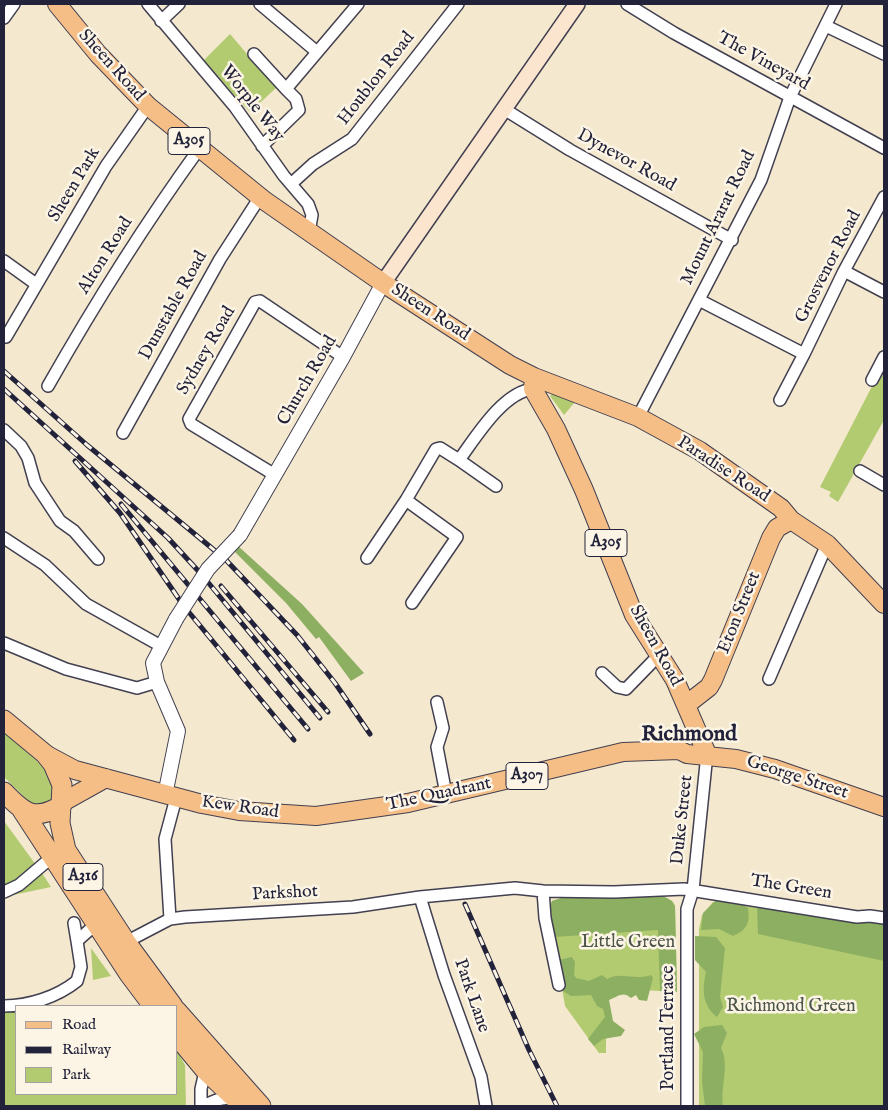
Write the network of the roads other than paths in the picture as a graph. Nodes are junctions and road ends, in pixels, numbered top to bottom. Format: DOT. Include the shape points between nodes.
graph roads {
  1 [pos="14,4"];
  2 [pos="57,4"];
  3 [pos="148,4"];
  4 [pos="179,4"];
  5 [pos="260,4"];
  6 [pos="358,4"];
  7 [pos="458,4"];
  8 [pos="577,4"];
  9 [pos="627,4"];
  10 [pos="836,4"];
  11 [pos="4,18"];
  12 [pos="161,21"];
  13 [pos="826,26"];
  14 [pos="317,52"];
  15 [pos="254,54"];
  16 [pos="884,54"];
  17 [pos="286,89"];
  18 [pos="790,97"];
  19 [pos="148,106"];
  20 [pos="504,109"];
  21 [pos="262,146"];
  22 [pos="884,148"];
  23 [pos="199,149"];
  24 [pos="291,184"];
  25 [pos="260,197"];
  26 [pos="884,197"];
  27 [pos="309,232"];
  28 [pos="732,240"];
  29 [pos="4,261"];
  30 [pos="844,271"];
  31 [pos="383,283"];
  32 [pos="36,284"];
  33 [pos="884,292"];
  34 [pos="699,300"];
  35 [pos="6,337"];
  36 [pos="804,354"];
  37 [pos="343,357"];
  38 [pos="884,357"];
  39 [pos="872,380"];
  40 [pos="533,383"];
  41 [pos="48,386"];
  42 [pos="780,400"];
  43 [pos="638,417"];
  44 [pos="4,430"];
  45 [pos="123,433"];
  46 [pos="459,460"];
  47 [pos="860,472"];
  48 [pos="275,475"];
  49 [pos="884,485"];
  50 [pos="496,486"];
  51 [pos="406,500"];
  52 [pos="791,520"];
  53 [pos="4,538"];
  54 [pos="827,544"];
  55 [pos="367,558"];
  56 [pos="98,559"];
  57 [pos="883,601"];
  58 [pos="412,603"];
  59 [pos="4,643"];
  60 [pos="161,646"];
  61 [pos="660,654"];
  62 [pos="602,674"];
  63 [pos="768,679"];
  64 [pos="157,682"];
  65 [pos="437,702"];
  66 [pos="686,705"];
  67 [pos="4,720"];
  68 [pos="697,732"];
  69 [pos="679,750"];
  70 [pos="45,754"];
  71 [pos="707,754"];
  72 [pos="106,778"];
  73 [pos="4,792"];
  74 [pos="446,794"];
  75 [pos="171,797"];
  76 [pos="62,803"];
  77 [pos="884,807"];
  78 [pos="376,808"];
  79 [pos="22,810"];
  80 [pos="52,857"];
  81 [pos="693,890"];
  82 [pos="543,891"];
  83 [pos="4,892"];
  84 [pos="420,897"];
  85 [pos="884,918"];
  86 [pos="170,919"];
  87 [pos="74,923"];
  88 [pos="96,924"];
  89 [pos="77,941"];
  90 [pos="126,942"];
  91 [pos="559,985"];
  92 [pos="18,1005"];
  93 [pos="152,1005"];
  94 [pos="172,1005"];
  95 [pos="178,1012"];
  96 [pos="178,1038"];
  97 [pos="205,1044"];
  98 [pos="205,1070"];
  99 [pos="240,1104"];
  100 [pos="203,1106"];
  101 [pos="261,1106"];
  102 [pos="486,1106"];
  103 [pos="687,1106"];
  1 -- 11 [label="street"];
  2 -- 19 [label="main road, Sheen Road / A305" via="98,54"];
  3 -- 12 [label="street, Worple Way"];
  4 -- 12 [label="street"];
  5 -- 14 [label="street"];
  6 -- 14 [label="street"];
  7 -- 24 [label="street, Houblon Road" via="352,139 313,164"];
  8 -- 20 [label="main road, Church Road"];
  9 -- 18 [label="street, The Vineyard"];
  10 -- 13 [label="street, Mount Ararat Road"];
  12 -- 21 [label="street, Worple Way" via="235,107"];
  13 -- 16 [label="street"];
  13 -- 18 [label="street, Mount Ararat Road"];
  14 -- 17 [label="street"];
  15 -- 17 [label="street"];
  17 -- 21 [label="street" via="296,99 299,110"];
  18 -- 22 [label="street, The Vineyard"];
  18 -- 28 [label="street, Mount Ararat Road" via="761,180"];
  19 -- 23 [label="main road, Sheen Road / A305"];
  19 -- 32 [label="street, Sheen Park" via="106,166"];
  20 -- 28 [label="street, Dynevor Road" via="570,150"];
  20 -- 31 [label="main road, Church Road"];
  21 -- 24 [label="street, Worple Way"];
  23 -- 25 [label="main road, Sheen Road / A305"];
  23 -- 41 [label="street, Alton Road" via="147,224"];
  24 -- 27 [label="street, Worple Way" via="308,204 312,215"];
  25 -- 27 [label="main road, Sheen Road / A305"];
  25 -- 45 [label="street, Dunstable Road" via="220,259"];
  26 -- 30 [label="street, Grosvenor Road"];
  27 -- 31 [label="main road, Sheen Road / A305"];
  28 -- 34 [label="street, Mount Ararat Road"];
  29 -- 32 [label="street"];
  30 -- 33 [label="street"];
  30 -- 36 [label="street, Grosvenor Road"];
  31 -- 37 [label="street, Church Road"];
  31 -- 40 [label="main road, Sheen Road / A305"];
  32 -- 35 [label="street, Sheen Park"];
  34 -- 36 [label="street"];
  34 -- 43 [label="street, Mount Ararat Road"];
  36 -- 42 [label="street, Grosvenor Road"];
  37 -- 48 [label="street, Church Road"];
  37 -- 48 [label="street, Sydney Road" via="260,301 255,302 189,419 191,424"];
  38 -- 39 [label="street"];
  40 -- 43 [label="main road, Paradise Road / A305"];
  40 -- 46 [label="street" via="511,398"];
  40 -- 61 [label="main road, Sheen Road / A305" via="584,490 634,615"];
  43 -- 52 [label="main road, Paradise Road / A305" via="700,451 781,508"];
  44 -- 56 [label="street" via="25,452 35,483 60,521 74,531"];
  46 -- 50 [label="street"];
  46 -- 51 [label="street" via="440,448 436,449"];
  47 -- 49 [label="street"];
  48 -- 60 [label="street, Church Road, bridge" via="240,535 208,569"];
  51 -- 55 [label="street"];
  51 -- 58 [label="street" via="457,537"];
  52 -- 54 [label="main road, Paradise Road"];
  52 -- 66 [label="main road, Eton Street" via="777,528 772,538 709,687"];
  53 -- 60 [label="street" via="45,565 86,604"];
  54 -- 57 [label="main road, Paradise Road"];
  54 -- 63 [label="street"];
  59 -- 64 [label="street" via="66,669 137,688"];
  60 -- 64 [label="street, Church Road" via="153,663"];
  61 -- 62 [label="street" via="626,689 617,687"];
  61 -- 66 [label="main road, Sheen Road / A305"];
  64 -- 75 [label="street, Church Road" via="178,731"];
  65 -- 74 [label="street" via="443,728 437,747"];
  66 -- 68 [label="main road, Sheen Road"];
  67 -- 70 [label="highway, A316"];
  68 -- 69 [label="main road"];
  68 -- 71 [label="main road, Sheen Road"];
  69 -- 71 [label="main road, George Street" via="687,754"];
  69 -- 74 [label="main road, The Quadrant / A307" via="623,752"];
  70 -- 72 [label="main road, A307" via="75,770"];
  70 -- 76 [label="highway, A316" via="60,778"];
  71 -- 77 [label="main road, George Street" via="775,769"];
  71 -- 81 [label="street, Duke Street"];
  72 -- 75 [label="main road, Kew Road / A307"];
  72 -- 76 [label="main road"];
  73 -- 79 [label="highway, A316"];
  74 -- 78 [label="main road, The Quadrant / A307"];
  75 -- 78 [label="main road, Kew Road / A307" via="239,811 283,815 316,816"];
  75 -- 86 [label="street" via="165,840"];
  76 -- 79 [label="highway" via="51,812 40,815"];
  76 -- 90 [label="highway, A316" via="60,823 66,850"];
  79 -- 80 [label="highway, A316"];
  80 -- 83 [label="street" via="19,885"];
  80 -- 88 [label="highway, A316"];
  81 -- 82 [label="street"];
  81 -- 85 [label="street, The Green" via="858,917"];
  81 -- 103 [label="street, Portland Terrace" via="687,910"];
  82 -- 84 [label="street, Parkshot" via="514,888"];
  82 -- 91 [label="street" via="545,918"];
  84 -- 86 [label="street, Parkshot" via="353,907"];
  84 -- 102 [label="street, Park Lane" via="481,1077"];
  86 -- 90 [label="street, Parkshot"];
  87 -- 89 [label="street"];
  88 -- 89 [label="street"];
  88 -- 93 [label="highway, A316"];
  89 -- 92 [label="street" via="80,967 77,981 50,996"];
  90 -- 94 [label="highway, A316"];
  95 -- 97 [label="highway"];
  96 -- 98 [label="highway"];
  97 -- 98 [label="street"];
  97 -- 101 [label="highway"];
  98 -- 99 [label="highway"];
  98 -- 100 [label="street" via="201,1089"];
  99 -- 100 [label="street" via="227,1098"];
}
